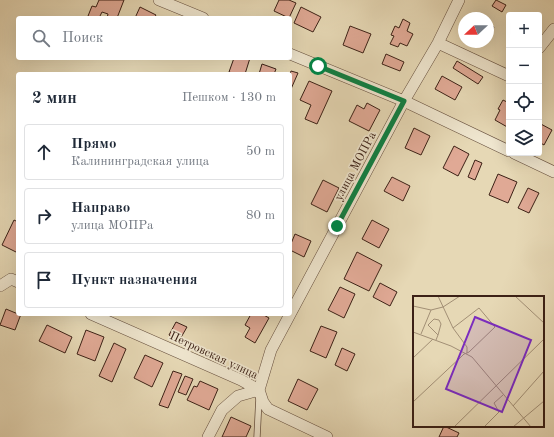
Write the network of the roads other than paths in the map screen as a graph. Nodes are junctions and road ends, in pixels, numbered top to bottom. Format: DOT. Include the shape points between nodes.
graph roads {
  1 [pos="159,0"];
  2 [pos="459,0"];
  3 [pos="198,16"];
  4 [pos="554,29"];
  5 [pos="438,43"];
  6 [pos="542,44"];
  7 [pos="292,55"];
  8 [pos="506,75"];
  9 [pos="404,101"];
  10 [pos="506,150"];
  11 [pos="520,156"];
  12 [pos="554,172"];
  13 [pos="16,281"];
  14 [pos="0,286"];
  15 [pos="292,311"];
  16 [pos="96,316"];
  17 [pos="289,316"];
  18 [pos="259,390"];
  19 [pos="208,437"];
  20 [pos="257,437"];
  21 [pos="327,437"];
  1 -- 3 [label="street"];
  2 -- 5 [label="street, улица МОПРа"];
  4 -- 6 [label="street"];
  5 -- 8 [label="street"];
  5 -- 9 [label="street, улица МОПРа"];
  7 -- 9 [label="street"];
  9 -- 10 [label="street"];
  9 -- 15 [label="street, улица МОПРа"];
  11 -- 12 [label="street"];
  13 -- 14 [label="street" via="12,279"];
  16 -- 18 [label="street, Петровская улица"];
  17 -- 18 [label="street, улица МОПРа" via="271,350"];
  18 -- 19 [label="street, Петровская улица" via="238,396 222,410"];
  18 -- 20 [label="lane"];
  18 -- 21 [label="street, Петровская улица" via="268,409"];
}
